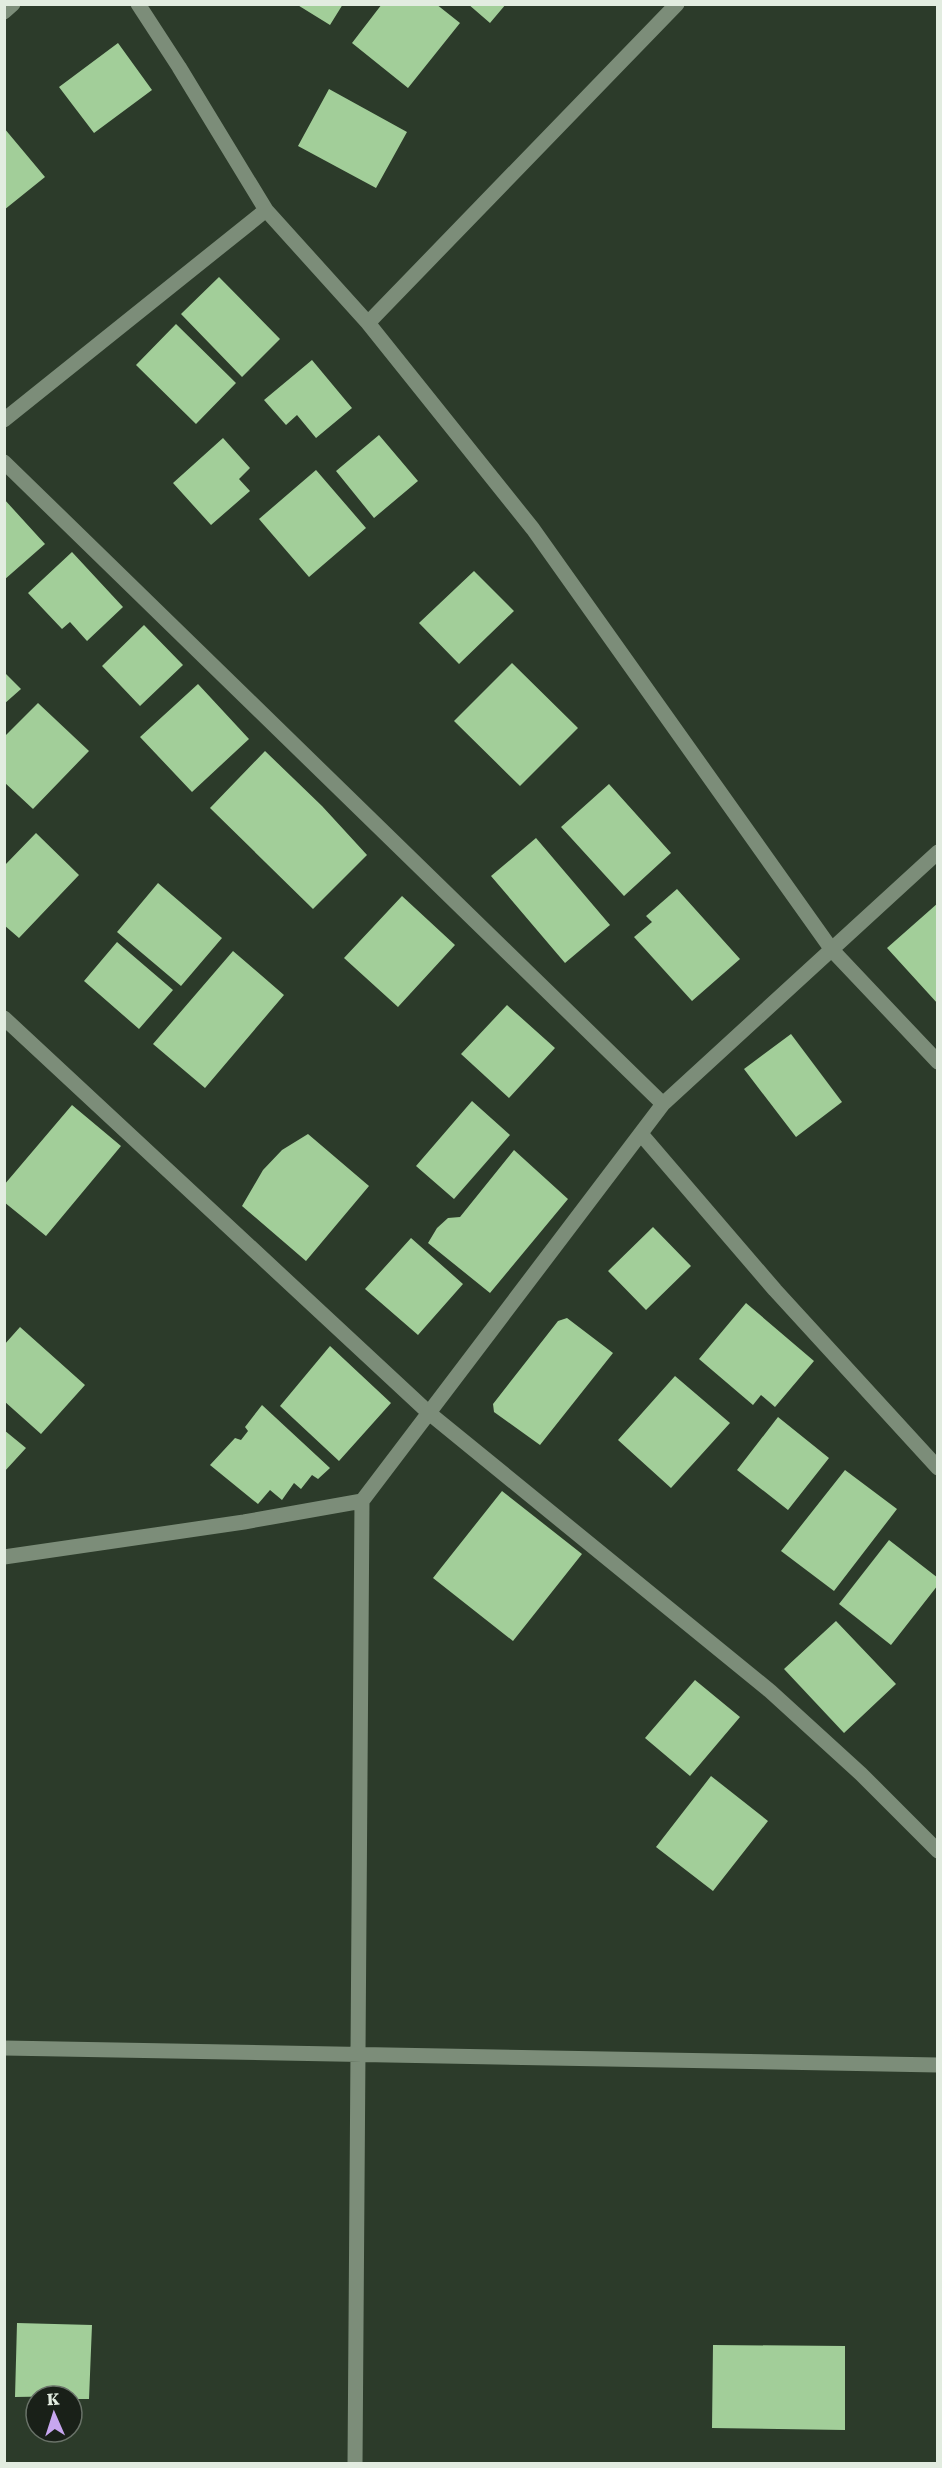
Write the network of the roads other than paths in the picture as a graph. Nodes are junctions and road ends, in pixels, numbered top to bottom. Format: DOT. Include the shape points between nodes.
graph roads {
  1 [pos="13,4"];
  2 [pos="138,4"];
  3 [pos="677,4"];
  4 [pos="4,12"];
  5 [pos="266,210"];
  6 [pos="368,323"];
  7 [pos="4,420"];
  8 [pos="4,462"];
  9 [pos="938,852"];
  10 [pos="832,950"];
  11 [pos="4,1018"];
  12 [pos="938,1062"];
  13 [pos="663,1104"];
  14 [pos="641,1134"];
  15 [pos="429,1413"];
  16 [pos="938,1468"];
  17 [pos="362,1501"];
  18 [pos="4,1557"];
  19 [pos="938,1851"];
  20 [pos="4,2048"];
  21 [pos="356,2055"];
  22 [pos="938,2065"];
  23 [pos="355,2463"];
  1 -- 4 [label="street"];
  2 -- 5 [label="street"];
  3 -- 6 [label="street"];
  5 -- 6 [label="street"];
  5 -- 7 [label="street"];
  6 -- 10 [label="street" via="533,529"];
  8 -- 13 [label="street"];
  9 -- 10 [label="street"];
  10 -- 12 [label="street"];
  10 -- 13 [label="street"];
  11 -- 15 [label="street"];
  13 -- 14 [label="street"];
  14 -- 15 [label="street"];
  14 -- 16 [label="street" via="775,1290"];
  15 -- 17 [label="street"];
  15 -- 19 [label="street" via="770,1691 861,1773"];
  17 -- 18 [label="street"];
  17 -- 21 [label="street"];
  20 -- 21 [label="street"];
  21 -- 22 [label="street"];
  21 -- 23 [label="street"];
}
